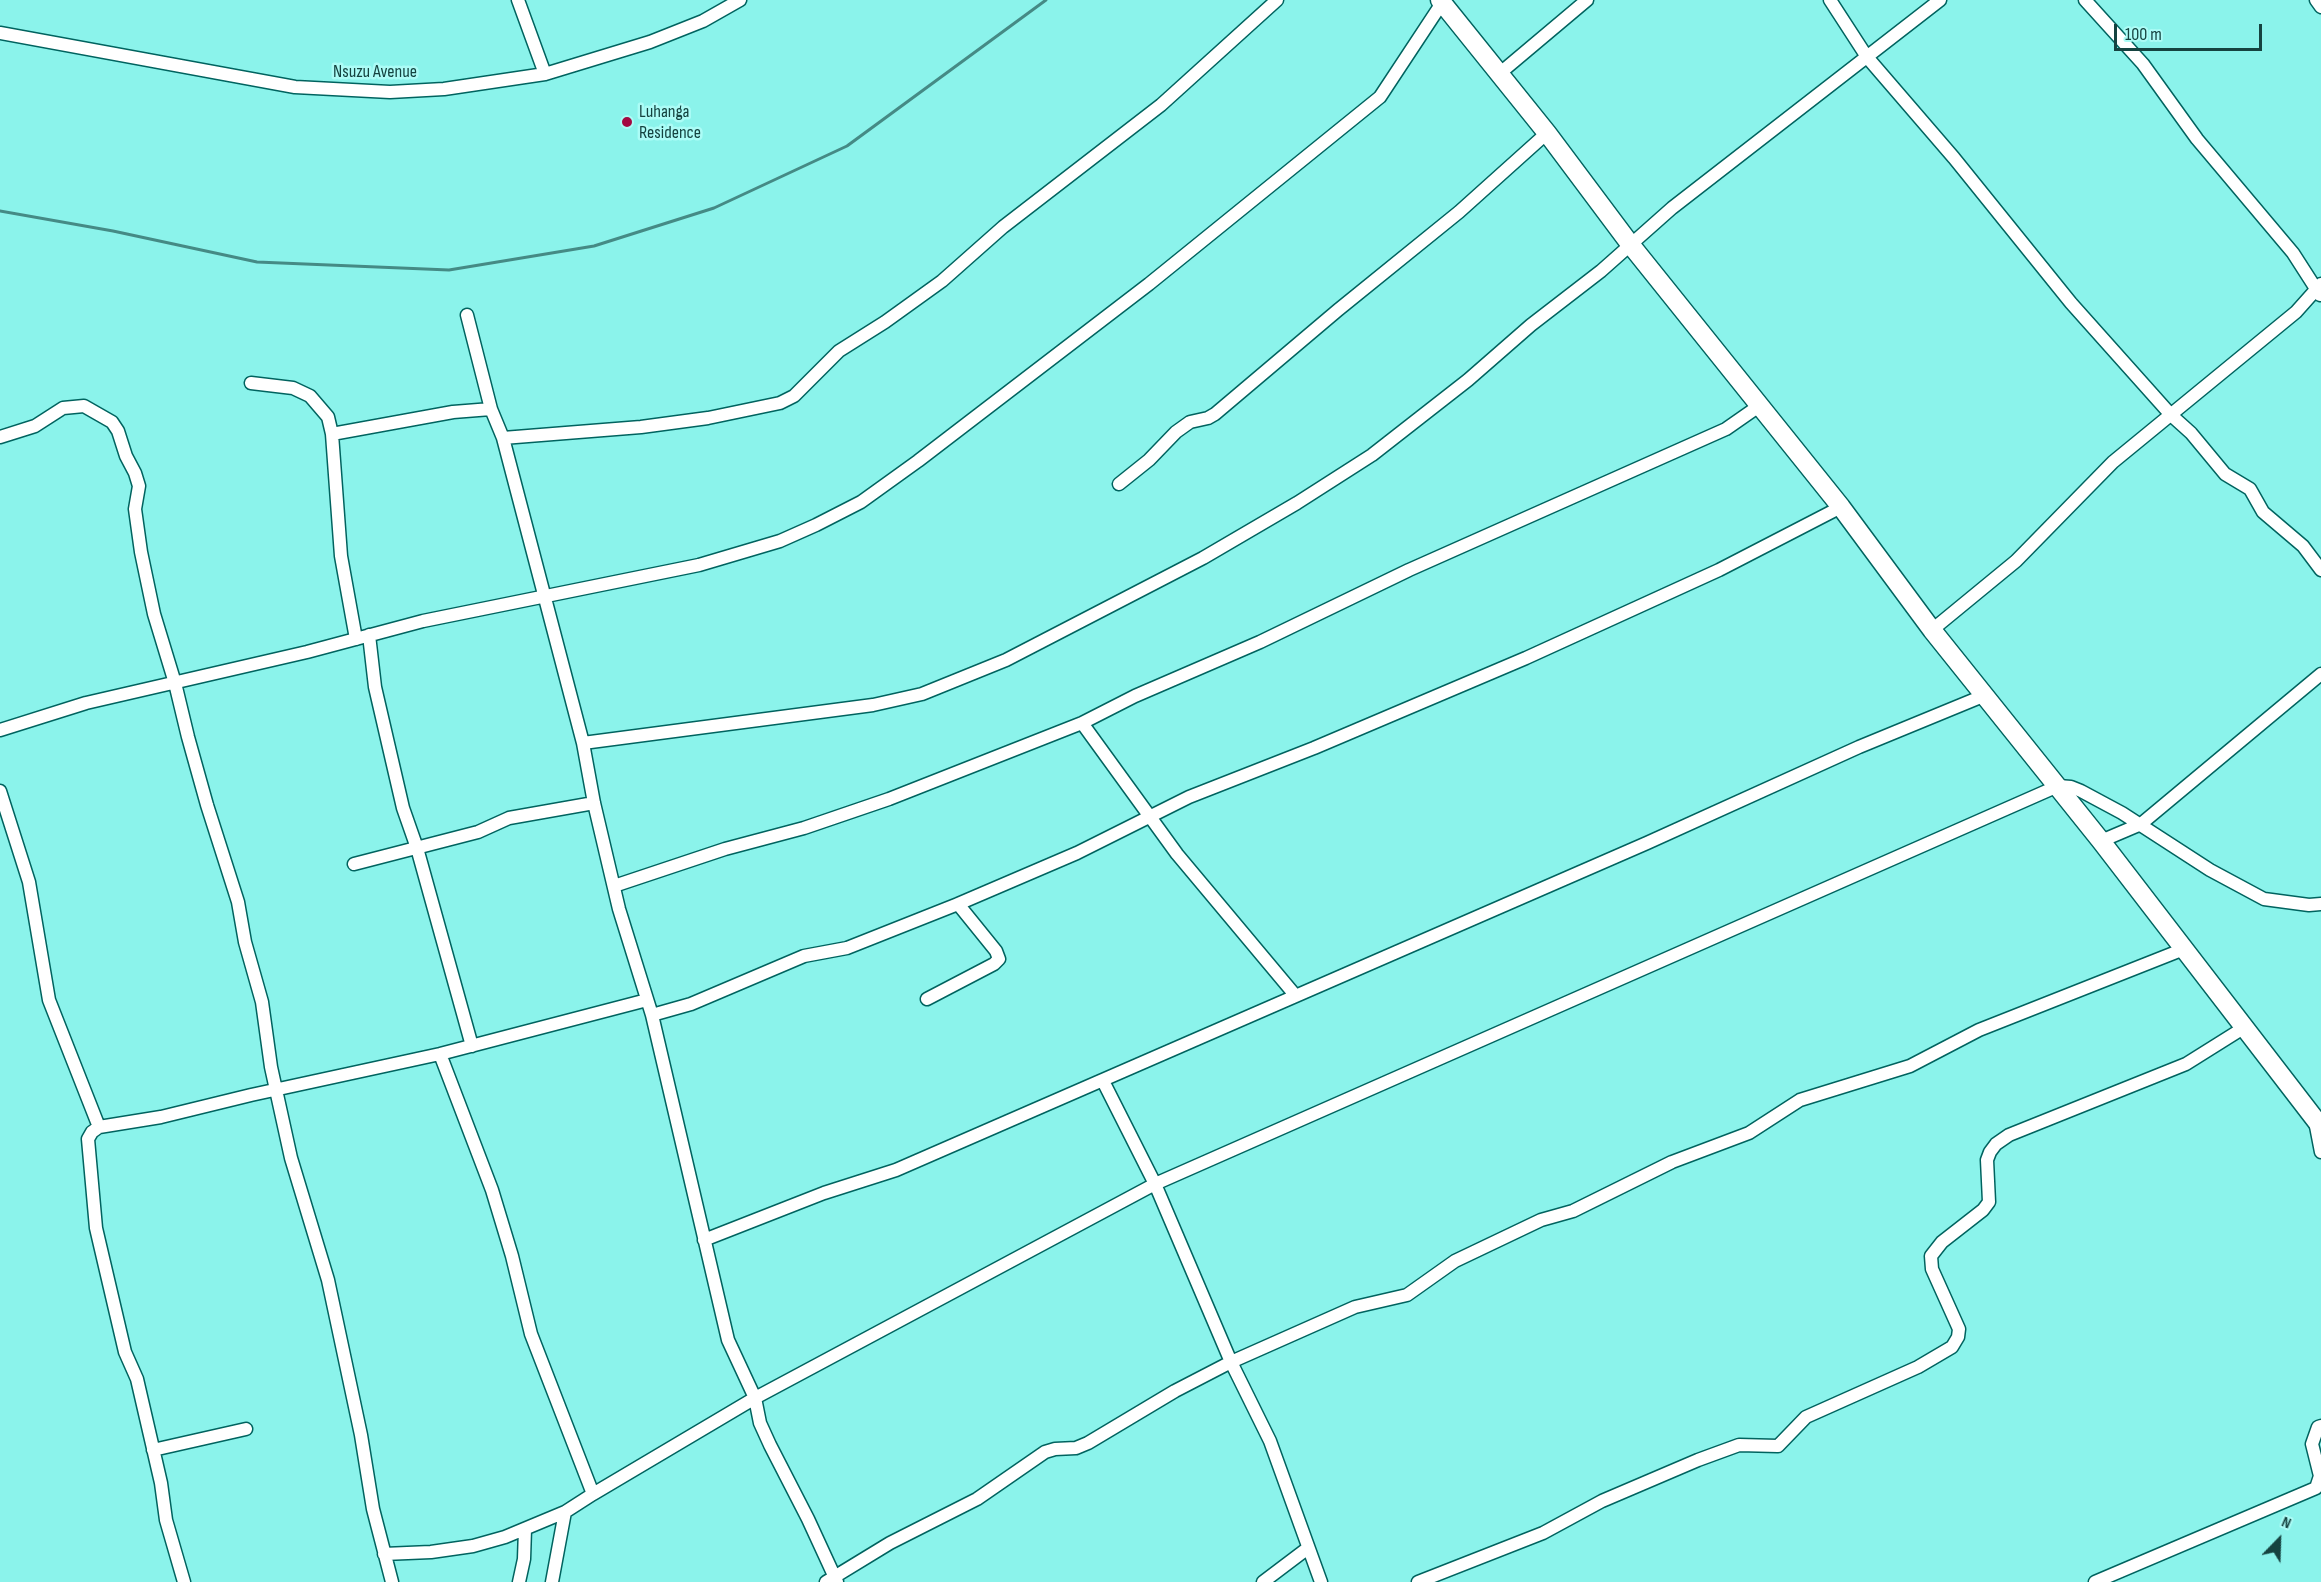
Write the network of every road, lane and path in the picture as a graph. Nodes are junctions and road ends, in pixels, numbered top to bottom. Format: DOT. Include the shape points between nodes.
graph roads {
  1 [pos="518,0"];
  2 [pos="740,0"];
  3 [pos="1277,0"];
  4 [pos="1587,0"];
  5 [pos="1830,0"];
  6 [pos="1940,0"];
  7 [pos="2085,0"];
  8 [pos="2316,0"];
  9 [pos="1441,1"];
  10 [pos="2321,6"];
  11 [pos="0,33"];
  12 [pos="1867,57"];
  13 [pos="546,74"];
  14 [pos="1499,74"];
  15 [pos="1547,133"];
  16 [pos="1630,244"];
  17 [pos="2319,290"];
  18 [pos="467,315"];
  19 [pos="251,383"];
  20 [pos="1759,406"];
  21 [pos="491,408"];
  22 [pos="2171,415"];
  23 [pos="332,434"];
  24 [pos="0,437"];
  25 [pos="503,438"];
  26 [pos="1119,484"];
  27 [pos="1841,507"];
  28 [pos="2321,570"];
  29 [pos="543,597"];
  30 [pos="1932,630"];
  31 [pos="369,635"];
  32 [pos="356,639"];
  33 [pos="2321,674"];
  34 [pos="175,683"];
  35 [pos="1983,696"];
  36 [pos="1082,723"];
  37 [pos="0,730"];
  38 [pos="583,743"];
  39 [pos="2058,786"];
  40 [pos="0,791"];
  41 [pos="594,803"];
  42 [pos="1149,816"];
  43 [pos="2141,824"];
  44 [pos="2101,841"];
  45 [pos="417,848"];
  46 [pos="354,864"];
  47 [pos="614,886"];
  48 [pos="958,904"];
  49 [pos="2321,904"];
  50 [pos="2184,949"];
  51 [pos="1295,995"];
  52 [pos="927,999"];
  53 [pos="647,1000"];
  54 [pos="652,1015"];
  55 [pos="2245,1027"];
  56 [pos="472,1046"];
  57 [pos="440,1054"];
  58 [pos="1103,1081"];
  59 [pos="277,1089"];
  60 [pos="2317,1122"];
  61 [pos="99,1127"];
  62 [pos="2321,1152"];
  63 [pos="1155,1184"];
  64 [pos="704,1240"];
  65 [pos="1231,1362"];
  66 [pos="755,1398"];
  67 [pos="2321,1426"];
  68 [pos="246,1429"];
  69 [pos="153,1450"];
  70 [pos="593,1494"];
  71 [pos="566,1512"];
  72 [pos="525,1529"];
  73 [pos="1308,1548"];
  74 [pos="384,1554"];
  75 [pos="832,1580"];
  76 [pos="184,1582"];
  77 [pos="392,1582"];
  78 [pos="519,1582"];
  79 [pos="552,1582"];
  80 [pos="1263,1582"];
  81 [pos="1321,1582"];
  82 [pos="1418,1582"];
  83 [pos="2096,1582"];
  1 -- 13 [label="street"];
  2 -- 13 [label="street, Nsuzu Avenue" via="703,21 650,42"];
  3 -- 25 [label="street" via="1161,105 1003,227 942,281 839,351 794,396 780,403 708,418"];
  4 -- 14 [label="street"];
  5 -- 12 [label="street"];
  6 -- 12 [label="street"];
  7 -- 17 [label="street" via="2143,63 2197,139 2293,253"];
  8 -- 10 [label="street"];
  9 -- 14 [label="main road"];
  9 -- 29 [label="street" via="1380,97 1149,284 861,502 780,541 699,566"];
  11 -- 13 [label="street, Nsuzu Avenue" via="295,87 343,91 444,89"];
  12 -- 16 [label="street"];
  12 -- 22 [label="street" via="2070,303"];
  14 -- 15 [label="main road"];
  15 -- 16 [label="main road"];
  15 -- 26 [label="street" via="1223,408 1176,432"];
  16 -- 20 [label="main road"];
  16 -- 38 [label="street" via="1372,455 1203,558 1006,660 921,694 873,705"];
  17 -- 22 [label="street"];
  18 -- 21 [label="street"];
  19 -- 23 [label="street" via="292,388 310,396 328,417"];
  20 -- 27 [label="main road"];
  20 -- 36 [label="street" via="1726,429 1409,570"];
  21 -- 23 [label="street"];
  21 -- 25 [label="street"];
  22 -- 28 [label="street" via="2225,474 2250,489 2263,512 2303,546"];
  22 -- 30 [label="street" via="2113,462 2016,561"];
  23 -- 32 [label="street" via="341,556"];
  24 -- 34 [label="street" via="35,426 63,408 84,406 112,422 139,486 135,509 141,552"];
  25 -- 29 [label="street"];
  27 -- 30 [label="main road"];
  27 -- 42 [label="street" via="1719,570 1526,658"];
  29 -- 31 [label="street"];
  29 -- 38 [label="street"];
  30 -- 35 [label="main road"];
  31 -- 32 [label="street"];
  31 -- 45 [label="street" via="386,736"];
  32 -- 34 [label="street"];
  33 -- 43 [label="street"];
  34 -- 37 [label="street" via="86,703"];
  34 -- 59 [label="street" via="238,902 262,1002"];
  35 -- 39 [label="main road"];
  35 -- 51 [label="street"];
  36 -- 42 [label="street"];
  36 -- 47 [label="street" via="889,799"];
  38 -- 41 [label="street"];
  39 -- 43 [label="street" via="2081,790"];
  39 -- 44 [label="main road"];
  39 -- 63 [label="street"];
  40 -- 61 [label="street" via="29,882 49,1000"];
  41 -- 45 [label="street" via="508,818 478,832"];
  41 -- 47 [label="street"];
  42 -- 48 [label="street" via="1077,853"];
  42 -- 51 [label="street"];
  43 -- 44 [label="street"];
  43 -- 49 [label="street" via="2210,870 2264,899"];
  44 -- 50 [label="main road"];
  45 -- 46 [label="street"];
  45 -- 56 [label="street"];
  47 -- 53 [label="street"];
  48 -- 52 [label="street" via="999,959"];
  48 -- 54 [label="street" via="847,948 804,956 691,1004"];
  50 -- 55 [label="main road"];
  50 -- 65 [label="street" via="1979,1030 1910,1066 1800,1100 1749,1133 1672,1162 1573,1211 1541,1220 1455,1261 1407,1294 1354,1307"];
  51 -- 58 [label="street"];
  53 -- 54 [label="street"];
  53 -- 56 [label="street"];
  54 -- 64 [label="street"];
  55 -- 60 [label="main road"];
  55 -- 82 [label="street" via="2186,1064 2009,1135 1996,1144 1988,1160 1989,1202 1931,1256 1932,1269 1959,1329 1952,1347 1918,1367 1806,1417 1778,1446 1739,1445 1698,1460 1602,1501 1543,1533"];
  56 -- 57 [label="street"];
  57 -- 59 [label="street"];
  57 -- 70 [label="street" via="492,1190 531,1334"];
  58 -- 63 [label="street"];
  58 -- 64 [label="street" via="896,1170 824,1193"];
  59 -- 61 [label="street" via="161,1117"];
  59 -- 74 [label="street" via="291,1158 328,1280"];
  60 -- 62 [label="street"];
  61 -- 69 [label="street" via="88,1139 96,1228"];
  63 -- 65 [label="street"];
  63 -- 66 [label="street"];
  64 -- 66 [label="street" via="728,1340"];
  65 -- 73 [label="street" via="1270,1441"];
  65 -- 75 [label="street" via="1088,1443 1045,1452 977,1499 890,1543"];
  66 -- 70 [label="street"];
  66 -- 75 [label="street" via="760,1423 808,1519"];
  67 -- 83 [label="street" via="2312,1444 2320,1476 2316,1488"];
  68 -- 69 [label="street"];
  69 -- 76 [label="street" via="166,1520"];
  70 -- 71 [label="street"];
  71 -- 72 [label="street"];
  71 -- 79 [label="street"];
  72 -- 74 [label="street" via="473,1546"];
  72 -- 78 [label="street"];
  73 -- 80 [label="street"];
  73 -- 81 [label="street"];
  74 -- 77 [label="street"];
}
